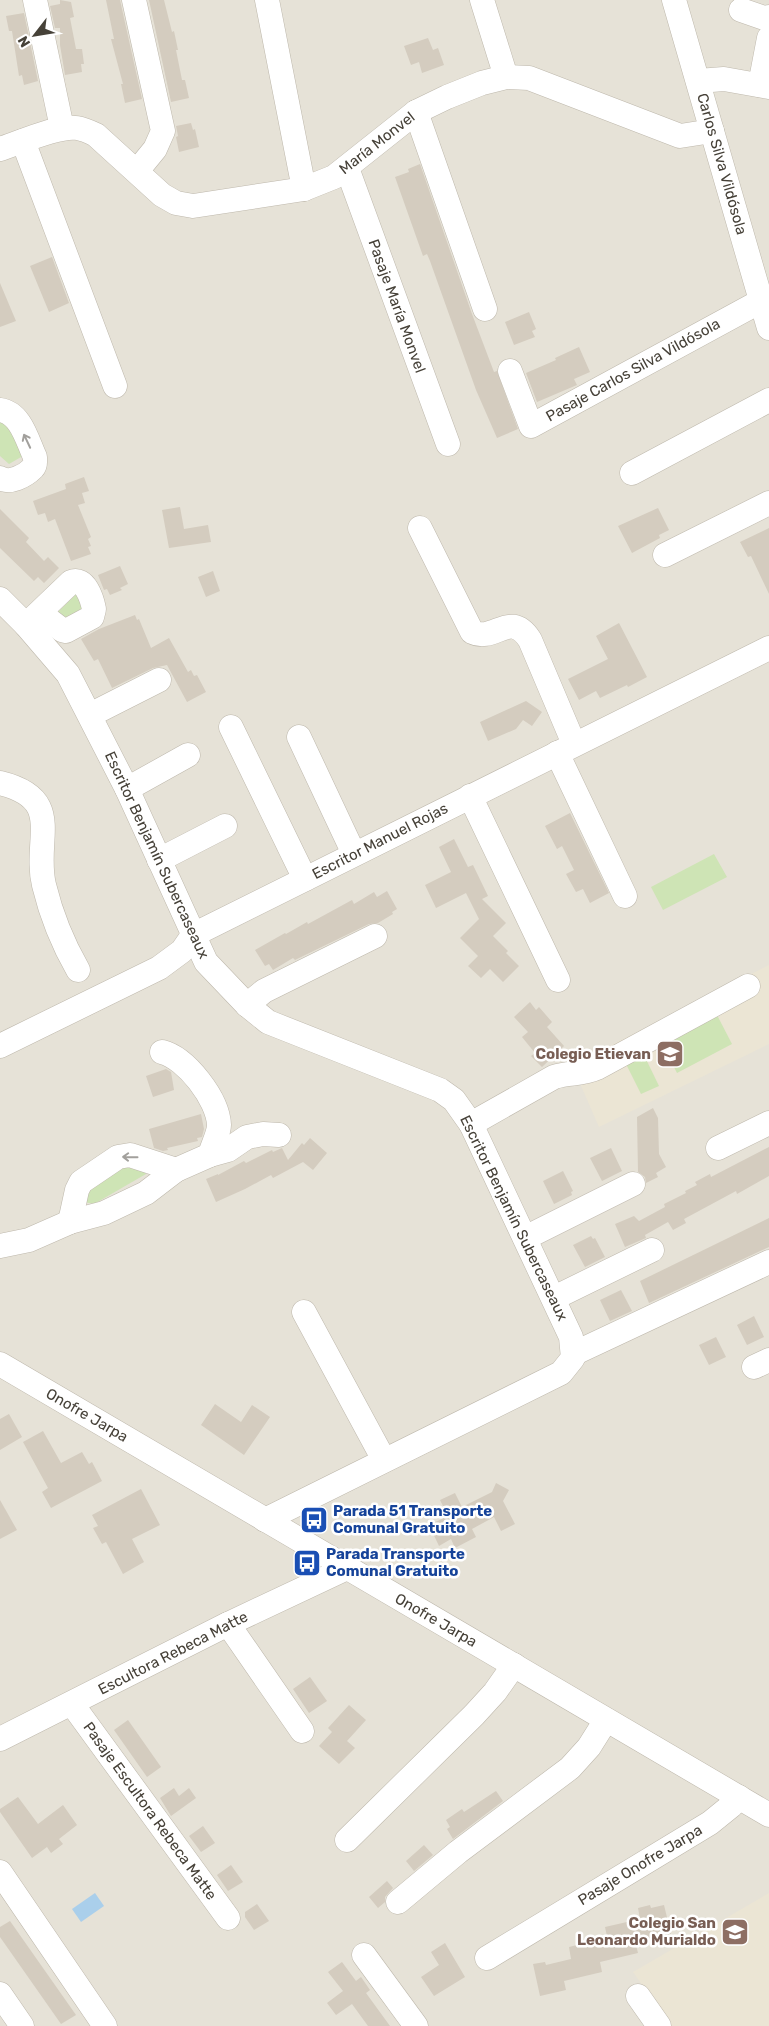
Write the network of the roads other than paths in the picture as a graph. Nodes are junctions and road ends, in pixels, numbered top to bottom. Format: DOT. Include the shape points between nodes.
graph roads {
  1 [pos="35,0"];
  2 [pos="134,0"];
  3 [pos="267,0"];
  4 [pos="482,0"];
  5 [pos="674,0"];
  6 [pos="741,10"];
  7 [pos="769,17"];
  8 [pos="769,38"];
  9 [pos="506,77"];
  10 [pos="698,81"];
  11 [pos="764,86"];
  12 [pos="416,112"];
  13 [pos="62,128"];
  14 [pos="712,131"];
  15 [pos="23,141"];
  16 [pos="0,149"];
  17 [pos="347,168"];
  18 [pos="137,171"];
  19 [pos="304,189"];
  20 [pos="761,301"];
  21 [pos="485,308"];
  22 [pos="769,328"];
  23 [pos="510,371"];
  24 [pos="115,386"];
  25 [pos="769,400"];
  26 [pos="0,410"];
  27 [pos="448,444"];
  28 [pos="632,473"];
  29 [pos="0,478"];
  30 [pos="769,503"];
  31 [pos="420,528"];
  32 [pos="665,555"];
  33 [pos="0,598"];
  34 [pos="769,648"];
  35 [pos="159,680"];
  36 [pos="90,715"];
  37 [pos="231,727"];
  38 [pos="299,737"];
  39 [pos="566,748"];
  40 [pos="188,755"];
  41 [pos="0,783"];
  42 [pos="127,789"];
  43 [pos="470,796"];
  44 [pos="225,826"];
  45 [pos="354,854"];
  46 [pos="159,860"];
  47 [pos="305,879"];
  48 [pos="625,896"];
  49 [pos="193,935"];
  50 [pos="374,936"];
  51 [pos="78,970"];
  52 [pos="558,980"];
  53 [pos="748,986"];
  54 [pos="247,1005"];
  55 [pos="0,1046"];
  56 [pos="162,1052"];
  57 [pos="769,1123"];
  58 [pos="471,1124"];
  59 [pos="219,1126"];
  60 [pos="279,1134"];
  61 [pos="247,1137"];
  62 [pos="718,1148"];
  63 [pos="210,1155"];
  64 [pos="176,1170"];
  65 [pos="633,1184"];
  66 [pos="70,1222"];
  67 [pos="525,1238"];
  68 [pos="0,1246"];
  69 [pos="652,1250"];
  70 [pos="769,1262"];
  71 [pos="554,1298"];
  72 [pos="304,1312"];
  73 [pos="573,1356"];
  74 [pos="7,1375"];
  75 [pos="384,1460"];
  76 [pos="265,1520"];
  77 [pos="347,1568"];
  78 [pos="228,1624"];
  79 [pos="514,1665"];
  80 [pos="72,1704"];
  81 [pos="606,1720"];
  82 [pos="302,1730"];
  83 [pos="0,1739"];
  84 [pos="739,1797"];
  85 [pos="769,1815"];
  86 [pos="347,1840"];
  87 [pos="0,1872"];
  88 [pos="398,1902"];
  89 [pos="228,1918"];
  90 [pos="364,1955"];
  91 [pos="487,1958"];
  92 [pos="0,1994"];
  93 [pos="638,1996"];
  94 [pos="22,2026"];
  95 [pos="105,2026"];
  96 [pos="416,2026"];
  97 [pos="659,2026"];
  1 -- 13 [label="street"];
  2 -- 18 [label="street" via="163,131 155,149"];
  3 -- 19 [label="street"];
  4 -- 9 [label="street"];
  5 -- 10 [label="street, Carlos Silva Vildósola"];
  6 -- 7 [label="street"];
  8 -- 11 [label="street"];
  9 -- 12 [label="street, María Monvel" via="482,83"];
  9 -- 14 [label="street, María Monvel" via="529,78 680,136"];
  10 -- 11 [label="street" via="724,79"];
  10 -- 14 [label="street, Carlos Silva Vildósola"];
  12 -- 17 [label="street, María Monvel"];
  12 -- 21 [label="street"];
  13 -- 15 [label="street, María Monvel"];
  13 -- 18 [label="street, María Monvel" via="77,128 96,135"];
  14 -- 20 [label="street, Carlos Silva Vildósola"];
  15 -- 16 [label="street, María Monvel"];
  15 -- 24 [label="street"];
  17 -- 19 [label="street, María Monvel"];
  17 -- 27 [label="street, Pasaje María Monvel"];
  18 -- 19 [label="street, María Monvel" via="162,195 183,205 204,205"];
  20 -- 22 [label="street, Carlos Silva Vildósola"];
  20 -- 23 [label="street, Pasaje Carlos Silva Vildósola" via="531,426"];
  25 -- 28 [label="street"];
  29 -- 26 [label="street, one-way" via="14,480 36,463 16,417 9,411"];
  30 -- 32 [label="street"];
  31 -- 39 [label="street" via="472,632 486,635 506,626 518,627 530,640"];
  33 -- 36 [label="street, Escritor Benjamín Subercaseaux" via="33,619"];
  34 -- 39 [label="street, Escritor Manuel Rojas"];
  35 -- 36 [label="street"];
  36 -- 42 [label="street, Escritor Benjamín Subercaseaux"];
  37 -- 47 [label="street"];
  38 -- 45 [label="street"];
  39 -- 43 [label="street, Escritor Manuel Rojas"];
  39 -- 48 [label="street"];
  40 -- 42 [label="street"];
  41 -- 51 [label="street" via="24,790 40,807 44,823 44,883 68,953"];
  42 -- 46 [label="street, Escritor Benjamín Subercaseaux"];
  43 -- 45 [label="street, Escritor Manuel Rojas"];
  43 -- 52 [label="street"];
  44 -- 46 [label="street"];
  45 -- 47 [label="street, Escritor Manuel Rojas"];
  46 -- 49 [label="street, Escritor Benjamín Subercaseaux"];
  47 -- 49 [label="street, Escritor Manuel Rojas"];
  49 -- 54 [label="street, Escritor Benjamín Subercaseaux" via="206,962"];
  49 -- 55 [label="street, Escritor Manuel Rojas" via="182,950 159,968"];
  50 -- 54 [label="street" via="264,991"];
  53 -- 58 [label="street" via="597,1068 584,1074 568,1073 554,1077"];
  54 -- 58 [label="street, Escritor Benjamín Subercaseaux" via="276,1026 440,1090 454,1100"];
  56 -- 59 [label="street" via="182,1061 196,1077 213,1105"];
  57 -- 62 [label="street"];
  58 -- 67 [label="street, Escritor Benjamín Subercaseaux"];
  59 -- 61 [label="street"];
  59 -- 63 [label="street"];
  60 -- 61 [label="street"];
  61 -- 63 [label="street" via="228,1150"];
  63 -- 64 [label="street"];
  64 -- 66 [label="street" via="146,1193 104,1213"];
  64 -- 66 [label="street, one-way" via="130,1155 118,1157 81,1182"];
  65 -- 67 [label="street"];
  66 -- 68 [label="street" via="29,1240"];
  67 -- 71 [label="street, Escritor Benjamín Subercaseaux"];
  69 -- 71 [label="street"];
  70 -- 73 [label="street"];
  71 -- 73 [label="street, Escritor Benjamín Subercaseaux" via="571,1337"];
  72 -- 75 [label="street"];
  73 -- 75 [label="street" via="561,1372"];
  74 -- 76 [label="street, Onofre Jarpa"];
  75 -- 76 [label="street"];
  76 -- 77 [label="street, Onofre Jarpa"];
  77 -- 78 [label="street, Escultora Rebeca Matte"];
  77 -- 79 [label="street, Onofre Jarpa"];
  78 -- 80 [label="street, Escultora Rebeca Matte"];
  78 -- 82 [label="street"];
  79 -- 81 [label="street, Onofre Jarpa"];
  79 -- 86 [label="street" via="474,1716"];
  80 -- 83 [label="street, Escultora Rebeca Matte"];
  80 -- 89 [label="street, Pasaje Escultora Rebeca Matte"];
  81 -- 84 [label="street, Onofre Jarpa"];
  81 -- 88 [label="street" via="589,1747 570,1768 458,1852"];
  84 -- 85 [label="street, Onofre Jarpa"];
  84 -- 91 [label="street, Pasaje Onofre Jarpa" via="710,1823"];
  87 -- 95 [label="street"];
  90 -- 96 [label="street"];
  92 -- 94 [label="street"];
  93 -- 97 [label="street"];
}
